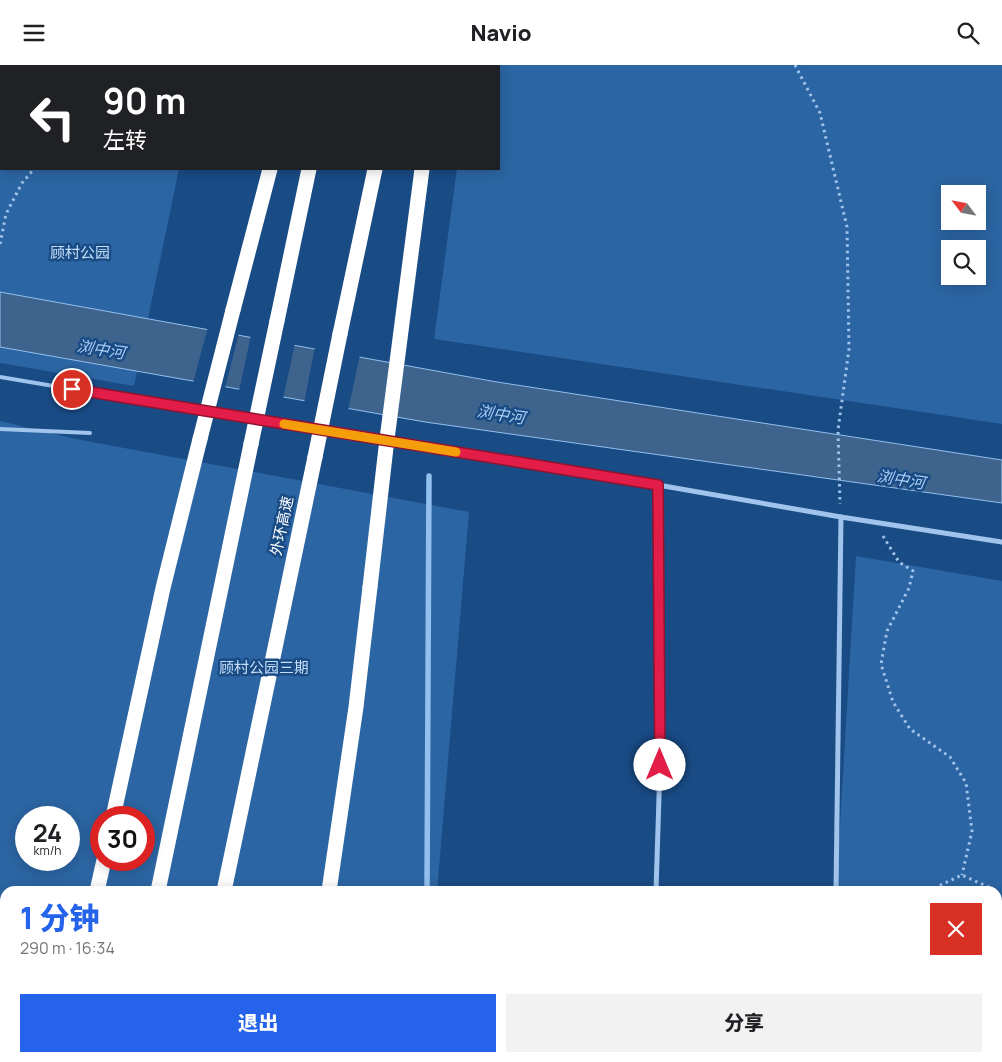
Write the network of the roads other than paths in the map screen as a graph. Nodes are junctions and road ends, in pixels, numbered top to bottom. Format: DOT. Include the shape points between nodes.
graph roads {
  1 [pos="270,170"];
  2 [pos="308,170"];
  3 [pos="375,170"];
  4 [pos="422,170"];
  5 [pos="0,377"];
  6 [pos="0,429"];
  7 [pos="90,433"];
  8 [pos="658,485"];
  9 [pos="840,517"];
  10 [pos="1002,542"];
  11 [pos="115,806"];
  12 [pos="102,871"];
  13 [pos="98,886"];
  14 [pos="159,886"];
  15 [pos="225,886"];
  16 [pos="330,886"];
  17 [pos="656,886"];
  18 [pos="836,886"];
  1 -- 11 [label="highway, bridge" via="161,597"];
  2 -- 14 [label="highway, bridge"];
  3 -- 15 [label="highway, 外环高速, bridge"];
  4 -- 16 [label="highway, bridge" via="356,707"];
  5 -- 8 [label="lane"];
  6 -- 7 [label="lane"];
  8 -- 9 [label="street"];
  8 -- 17 [label="street" via="660,765"];
  9 -- 10 [label="street"];
  9 -- 18 [label="street"];
  12 -- 13 [label="highway"];
}
